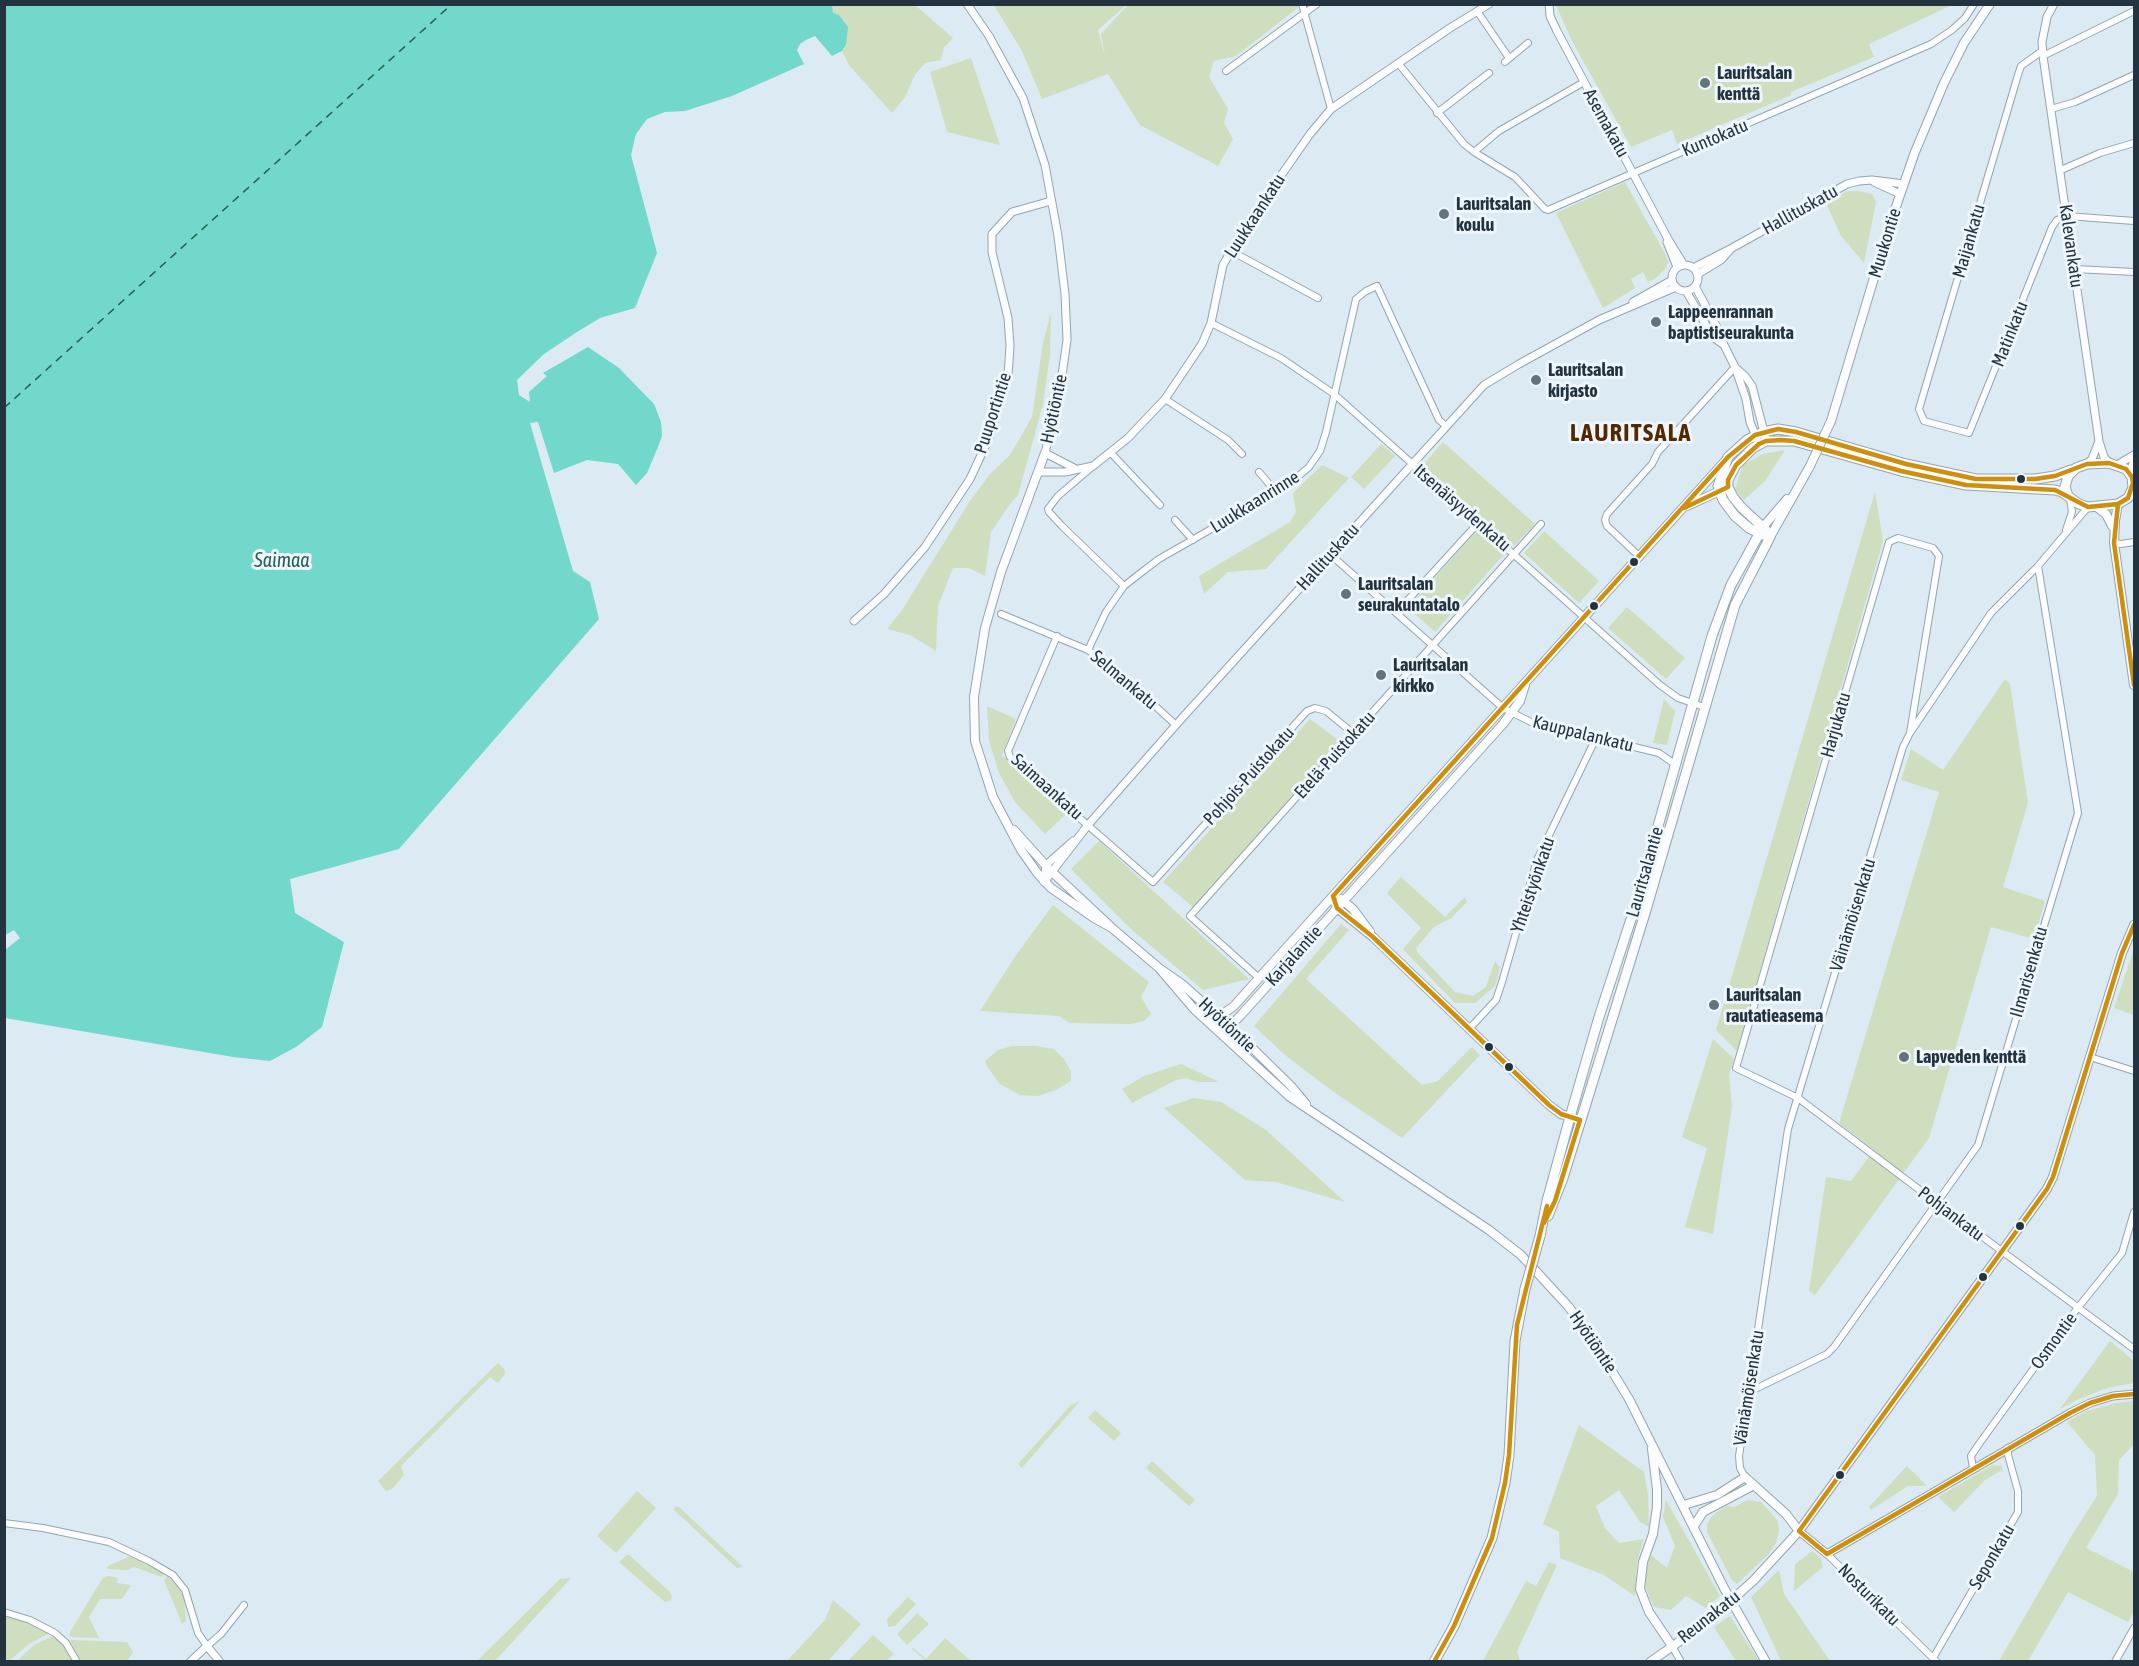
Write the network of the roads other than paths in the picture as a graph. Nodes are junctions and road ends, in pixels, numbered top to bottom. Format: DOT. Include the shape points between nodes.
graph roads {
  1 [pos="967,4"];
  2 [pos="1302,4"];
  3 [pos="1317,4"];
  4 [pos="1489,4"];
  5 [pos="1549,4"];
  6 [pos="1974,4"];
  7 [pos="1990,4"];
  8 [pos="2054,4"];
  9 [pos="1478,11"];
  10 [pos="2134,11"];
  11 [pos="1304,14"];
  12 [pos="1528,43"];
  13 [pos="2042,54"];
  14 [pos="1398,63"];
  15 [pos="1226,71"];
  16 [pos="1489,73"];
  17 [pos="2134,75"];
  18 [pos="1584,82"];
  19 [pos="1331,109"];
  20 [pos="2051,109"];
  21 [pos="1437,113"];
  22 [pos="2134,143"];
  23 [pos="1474,152"];
  24 [pos="2061,170"];
  25 [pos="1633,173"];
  26 [pos="1872,180"];
  27 [pos="1904,183"];
  28 [pos="1900,194"];
  29 [pos="1052,201"];
  30 [pos="2067,216"];
  31 [pos="2134,221"];
  32 [pos="1231,251"];
  33 [pos="1681,266"];
  34 [pos="2074,269"];
  35 [pos="1696,271"];
  36 [pos="2134,272"];
  37 [pos="1672,279"];
  38 [pos="1695,286"];
  39 [pos="1676,287"];
  40 [pos="1686,291"];
  41 [pos="1318,298"];
  42 [pos="1608,317"];
  43 [pos="1210,322"];
  44 [pos="1724,345"];
  45 [pos="1735,367"];
  46 [pos="1334,394"];
  47 [pos="1165,399"];
  48 [pos="1446,426"];
  49 [pos="1944,427"];
  50 [pos="1761,438"];
  51 [pos="2099,441"];
  52 [pos="1045,453"];
  53 [pos="1111,453"];
  54 [pos="1242,454"];
  55 [pos="2134,455"];
  56 [pos="1728,457"];
  57 [pos="2134,460"];
  58 [pos="1412,464"];
  59 [pos="2087,464"];
  60 [pos="2113,464"];
  61 [pos="1093,466"];
  62 [pos="2076,468"];
  63 [pos="1078,470"];
  64 [pos="1039,472"];
  65 [pos="1259,472"];
  66 [pos="2132,476"];
  67 [pos="1728,483"];
  68 [pos="1718,488"];
  69 [pos="1797,488"];
  70 [pos="1699,490"];
  71 [pos="1276,492"];
  72 [pos="2069,497"];
  73 [pos="2131,497"];
  74 [pos="2118,504"];
  75 [pos="1160,505"];
  76 [pos="2093,507"];
  77 [pos="1684,508"];
  78 [pos="1175,520"];
  79 [pos="1479,522"];
  80 [pos="1541,524"];
  81 [pos="1761,531"];
  82 [pos="2114,532"];
  83 [pos="1770,537"];
  84 [pos="2062,539"];
  85 [pos="1193,540"];
  86 [pos="2134,542"];
  87 [pos="2114,543"];
  88 [pos="1331,555"];
  89 [pos="1515,555"];
  90 [pos="1640,557"];
  91 [pos="2038,566"];
  92 [pos="1124,586"];
  93 [pos="1396,613"];
  94 [pos="1000,614"];
  95 [pos="1584,618"];
  96 [pos="854,621"];
  97 [pos="1057,636"];
  98 [pos="1433,647"];
  99 [pos="1088,650"];
  100 [pos="1526,684"];
  101 [pos="2134,685"];
  102 [pos="1693,704"];
  103 [pos="1704,707"];
  104 [pos="1503,708"];
  105 [pos="1512,713"];
  106 [pos="1176,725"];
  107 [pos="1910,733"];
  108 [pos="1354,734"];
  109 [pos="1596,738"];
  110 [pos="1676,765"];
  111 [pos="1004,818"];
  112 [pos="1088,825"];
  113 [pos="1080,836"];
  114 [pos="1046,866"];
  115 [pos="1053,872"];
  116 [pos="1044,882"];
  117 [pos="1153,882"];
  118 [pos="1333,896"];
  119 [pos="1344,900"];
  120 [pos="1337,908"];
  121 [pos="2134,925"];
  122 [pos="1113,928"];
  123 [pos="1374,937"];
  124 [pos="1159,968"];
  125 [pos="1259,978"];
  126 [pos="1220,1017"];
  127 [pos="1210,1023"];
  128 [pos="1230,1026"];
  129 [pos="1469,1029"];
  130 [pos="1220,1032"];
  131 [pos="2090,1057"];
  132 [pos="2134,1071"];
  133 [pos="1798,1098"];
  134 [pos="1314,1114"];
  135 [pos="1570,1117"];
  136 [pos="1580,1120"];
  137 [pos="1937,1203"];
  138 [pos="2134,1212"];
  139 [pos="1544,1223"];
  140 [pos="2002,1252"];
  141 [pos="2078,1307"];
  142 [pos="2134,1349"];
  143 [pos="1749,1392"];
  144 [pos="2134,1394"];
  145 [pos="1650,1440"];
  146 [pos="2008,1448"];
  147 [pos="1973,1468"];
  148 [pos="1745,1477"];
  149 [pos="1754,1485"];
  150 [pos="1684,1506"];
  151 [pos="4,1523"];
  152 [pos="1694,1526"];
  153 [pos="1799,1531"];
  154 [pos="1827,1554"];
  155 [pos="244,1605"];
  156 [pos="4,1612"];
  157 [pos="2134,1628"];
  158 [pos="207,1646"];
  159 [pos="1672,1646"];
  160 [pos="1935,1660"];
  161 [pos="77,1662"];
  162 [pos="190,1662"];
  163 [pos="219,1662"];
  164 [pos="1434,1662"];
  165 [pos="1650,1662"];
  166 [pos="1681,1662"];
  167 [pos="1766,1662"];
  168 [pos="2115,1662"];
  1 -- 29 [label="street, Hyötiöntie" via="1023,98 1045,165"];
  2 -- 11 [label="street"];
  3 -- 11 [label="street"];
  4 -- 9 [label="street, Luukkaankatu"];
  5 -- 18 [label="street, Asemakatu" via="1553,23"];
  6 -- 25 [label="street, Kuntokatu" via="1965,18 1931,44"];
  7 -- 27 [label="main road, Muukontie" via="1944,83"];
  8 -- 13 [label="street, Kalevankatu" via="2047,17"];
  9 -- 12 [label="street" via="1507,60"];
  9 -- 14 [label="street, Luukkaankatu"];
  10 -- 13 [label="street"];
  11 -- 15 [label="street"];
  11 -- 19 [label="street"];
  13 -- 20 [label="street, Kalevankatu"];
  13 -- 49 [label="street, Maijankatu" via="2021,66 1919,409 1924,421"];
  14 -- 19 [label="street, Luukkaankatu"];
  14 -- 21 [label="street"];
  16 -- 21 [label="street"];
  17 -- 20 [label="street"];
  18 -- 23 [label="street" via="1499,130"];
  18 -- 25 [label="street, Asemakatu"];
  19 -- 32 [label="street, Luukkaankatu" via="1303,143"];
  20 -- 24 [label="street, Kalevankatu"];
  21 -- 23 [label="street"];
  22 -- 24 [label="street"];
  23 -- 25 [label="street, Kuntokatu" via="1515,177 1548,210"];
  24 -- 30 [label="street, Kalevankatu"];
  25 -- 33 [label="street, Asemakatu"];
  26 -- 27 [label="street, Hallituskatu"];
  26 -- 28 [label="street"];
  26 -- 35 [label="street, Hallituskatu" via="1847,184"];
  27 -- 28 [label="main road, Muukontie"];
  28 -- 69 [label="main road, Muukontie, bridge" via="1831,421"];
  29 -- 52 [label="street, Hyötiöntie" via="1067,340"];
  29 -- 96 [label="street, Puuportintie" via="1012,212 992,234 1010,346 1008,375 990,438 970,479 925,547"];
  30 -- 31 [label="street"];
  30 -- 34 [label="street, Kalevankatu"];
  30 -- 49 [label="street, Matinkatu" via="2052,227 1973,427 1969,433"];
  32 -- 41 [label="street"];
  32 -- 43 [label="street, Luukkaankatu" via="1219,278"];
  33 -- 35 [label="street"];
  33 -- 37 [label="street"];
  34 -- 36 [label="street"];
  34 -- 51 [label="street, Kalevankatu"];
  35 -- 38 [label="street"];
  37 -- 39 [label="street"];
  37 -- 42 [label="street, Hallituskatu"];
  38 -- 40 [label="street"];
  38 -- 44 [label="street"];
  39 -- 40 [label="street"];
  39 -- 42 [label="street, Hallituskatu"];
  40 -- 44 [label="street" via="1713,337"];
  42 -- 48 [label="street, Hallituskatu" via="1491,379"];
  43 -- 46 [label="street, Itsenäisyydenkatu" via="1281,358"];
  43 -- 47 [label="street, Luukkaankatu" via="1202,344"];
  44 -- 45 [label="street"];
  45 -- 50 [label="street" via="1752,387"];
  45 -- 90 [label="street" via="1607,513 1607,526"];
  46 -- 48 [label="street, Luukkaanrinne" via="1356,299 1377,286 1439,420"];
  46 -- 58 [label="street, Itsenäisyydenkatu"];
  46 -- 71 [label="street, Luukkaanrinne" via="1320,451 1309,467"];
  47 -- 53 [label="street, Luukkaankatu"];
  47 -- 54 [label="street" via="1228,440"];
  48 -- 58 [label="street, Hallituskatu"];
  50 -- 56 [label="main road, Karjalantie" via="1742,444"];
  50 -- 62 [label="main road" via="1778,429 1796,432 1937,472 1976,479 2036,479"];
  50 -- 67 [label="main road, Karjalantie" via="1736,465"];
  50 -- 72 [label="main road" via="1794,441 1901,471 1966,484 2055,490"];
  51 -- 59 [label="street"];
  51 -- 60 [label="street, Kalevankatu" via="2104,457"];
  52 -- 63 [label="street"];
  52 -- 64 [label="main road, Hyötiöntie"];
  53 -- 61 [label="street, Luukkaankatu"];
  53 -- 75 [label="street"];
  55 -- 60 [label="street"];
  56 -- 68 [label="main road, Karjalantie"];
  56 -- 70 [label="main road, Karjalantie"];
  57 -- 66 [label="street"];
  58 -- 79 [label="street, Itsenäisyydenkatu"];
  58 -- 88 [label="street, Hallituskatu"];
  59 -- 60 [label="main road"];
  59 -- 62 [label="main road"];
  60 -- 66 [label="main road"];
  61 -- 63 [label="street, Luukkaankatu"];
  61 -- 92 [label="street" via="1048,509"];
  62 -- 72 [label="main road" via="2066,480"];
  63 -- 64 [label="street, Luukkaankatu"];
  64 -- 111 [label="main road, Hyötiöntie" via="992,600 974,697 975,741"];
  65 -- 71 [label="street"];
  66 -- 73 [label="main road"];
  67 -- 68 [label="main road, Karjalantie"];
  67 -- 81 [label="main road"];
  68 -- 70 [label="main road, Karjalantie"];
  68 -- 77 [label="main road, Karjalantie"];
  68 -- 81 [label="main road" via="1735,516"];
  69 -- 81 [label="main road, Muukontie"];
  69 -- 83 [label="main road, Muukontie"];
  70 -- 77 [label="main road, Karjalantie"];
  71 -- 85 [label="street, Luukkaanrinne"];
  72 -- 76 [label="main road"];
  72 -- 84 [label="street, Väinämöisenkatu" via="2071,518"];
  73 -- 74 [label="main road"];
  74 -- 76 [label="main road"];
  74 -- 82 [label="main road"];
  76 -- 82 [label="main road" via="2109,518"];
  76 -- 84 [label="street, Väinämöisenkatu"];
  77 -- 90 [label="main road, Karjalantie"];
  78 -- 85 [label="street"];
  79 -- 89 [label="street, Itsenäisyydenkatu"];
  79 -- 93 [label="street"];
  80 -- 89 [label="street, Etelä-Puistokatu"];
  81 -- 83 [label="main road"];
  81 -- 102 [label="main road, Lauritsalantie" via="1731,585"];
  82 -- 87 [label="main road"];
  83 -- 103 [label="main road, Lauritsalantie" via="1735,605"];
  84 -- 91 [label="street, Väinämöisenkatu"];
  85 -- 92 [label="street, Luukkaanrinne" via="1159,559"];
  86 -- 87 [label="street"];
  87 -- 101 [label="main road"];
  88 -- 93 [label="street, Kauppalankatu"];
  88 -- 106 [label="street, Hallituskatu"];
  89 -- 95 [label="street, Itsenäisyydenkatu"];
  89 -- 98 [label="street, Etelä-Puistokatu"];
  90 -- 95 [label="main road, Karjalantie"];
  91 -- 107 [label="street, Väinämöisenkatu" via="1991,613"];
  91 -- 137 [label="street, Ilmarisenkatu" via="2078,813 1978,1145"];
  92 -- 99 [label="street, Luukkaanrinne"];
  93 -- 98 [label="street, Kauppalankatu"];
  94 -- 97 [label="street, Selmankatu"];
  95 -- 100 [label="main road, Karjalantie"];
  95 -- 102 [label="street, Itsenäisyydenkatu" via="1660,685"];
  97 -- 99 [label="street, Selmankatu"];
  97 -- 112 [label="street, Saimaankatu" via="1008,751 1010,757"];
  98 -- 104 [label="street, Kauppalankatu"];
  98 -- 108 [label="street, Etelä-Puistokatu"];
  99 -- 106 [label="street, Selmankatu"];
  100 -- 104 [label="main road, Karjalantie"];
  100 -- 105 [label="main road, Karjalantie"];
  102 -- 103 [label="street, Itsenäisyydenkatu"];
  102 -- 110 [label="main road, Lauritsalantie"];
  103 -- 136 [label="main road, Lauritsalantie"];
  104 -- 105 [label="street, Kauppalankatu"];
  104 -- 118 [label="main road, Karjalantie"];
  105 -- 109 [label="street, Kauppalankatu" via="1531,722"];
  105 -- 119 [label="main road, Karjalantie"];
  106 -- 112 [label="street, Hallituskatu"];
  107 -- 133 [label="street, Väinämöisenkatu"];
  107 -- 133 [label="street, Harjukatu" via="1939,556 1933,548 1898,538 1889,542 1736,1068"];
  108 -- 117 [label="street, Pohjois-Puistokatu" via="1326,711 1307,711"];
  108 -- 125 [label="street, Etelä-Puistokatu" via="1191,916"];
  109 -- 110 [label="street, Kauppalankatu" via="1659,753"];
  109 -- 129 [label="street, Yhteistyönkatu" via="1537,860 1496,1000"];
  110 -- 135 [label="main road, Lauritsalantie"];
  111 -- 114 [label="main road, Hyötiöntie"];
  111 -- 116 [label="main road, Hyötiöntie"];
  112 -- 113 [label="street, Hallituskatu"];
  112 -- 117 [label="street, Saimaankatu"];
  113 -- 114 [label="street, Hallituskatu"];
  113 -- 115 [label="street, Hallituskatu"];
  114 -- 115 [label="main road, Hyötiöntie"];
  114 -- 116 [label="street"];
  115 -- 116 [label="street, Hallituskatu"];
  115 -- 122 [label="main road, Hyötiöntie"];
  116 -- 122 [label="main road, Hyötiöntie"];
  118 -- 119 [label="main road"];
  118 -- 120 [label="main road"];
  118 -- 125 [label="main road, Karjalantie"];
  119 -- 120 [label="main road, Karjalantie"];
  119 -- 123 [label="main road"];
  120 -- 123 [label="main road"];
  120 -- 128 [label="main road, Karjalantie"];
  121 -- 131 [label="main road"];
  122 -- 124 [label="main road, Hyötiöntie"];
  123 -- 129 [label="main road"];
  124 -- 126 [label="main road, Hyötiöntie"];
  124 -- 127 [label="main road, Hyötiöntie"];
  125 -- 126 [label="main road, Karjalantie"];
  126 -- 127 [label="main road, Karjalantie"];
  126 -- 128 [label="main road, Hyötiöntie"];
  127 -- 130 [label="main road, Hyötiöntie"];
  128 -- 130 [label="main road, Karjalantie"];
  128 -- 134 [label="main road, Hyötiöntie"];
  129 -- 135 [label="main road" via="1549,1106"];
  130 -- 134 [label="main road, Hyötiöntie"];
  131 -- 132 [label="street"];
  131 -- 140 [label="main road" via="2053,1177"];
  133 -- 137 [label="street, Pohjankatu"];
  133 -- 143 [label="street, Väinämöisenkatu" via="1788,1129"];
  134 -- 145 [label="main road, Hyötiöntie" via="1449,1202 1521,1255 1569,1306 1590,1335"];
  135 -- 136 [label="main road"];
  135 -- 139 [label="main road, Lauritsalantie"];
  136 -- 139 [label="main road, Lauritsalantie" via="1555,1201"];
  137 -- 140 [label="street, Pohjankatu"];
  137 -- 143 [label="street, Ilmarisenkatu" via="1827,1354"];
  138 -- 141 [label="street, Osmontie" via="2122,1253"];
  139 -- 164 [label="main road, Lauritsalantie, bridge" via="1515,1341 1509,1455 1497,1516 1488,1549"];
  140 -- 141 [label="street, Pohjankatu"];
  140 -- 153 [label="main road"];
  141 -- 142 [label="street, Pohjankatu"];
  141 -- 147 [label="street, Osmontie" via="1971,1456"];
  143 -- 148 [label="street, Väinämöisenkatu" via="1739,1456"];
  144 -- 146 [label="street" via="2090,1403"];
  145 -- 150 [label="main road, Hyötiöntie"];
  145 -- 159 [label="main road" via="1658,1507 1640,1589 1649,1612"];
  146 -- 147 [label="street"];
  146 -- 160 [label="street, Seponkatu" via="2018,1491 2018,1512"];
  147 -- 154 [label="street"];
  148 -- 149 [label="main road"];
  148 -- 150 [label="main road" via="1717,1495"];
  149 -- 152 [label="main road" via="1703,1512"];
  149 -- 153 [label="main road"];
  150 -- 152 [label="main road, Hyötiöntie"];
  151 -- 158 [label="street" via="109,1542 167,1571 185,1590 198,1633"];
  152 -- 167 [label="main road, Hyötiöntie"];
  153 -- 154 [label="street, Nosturikatu"];
  153 -- 159 [label="main road, Reunakatu, bridge" via="1710,1620"];
  154 -- 160 [label="street, Nosturikatu"];
  155 -- 158 [label="street"];
  156 -- 161 [label="street" via="55,1633"];
  157 -- 168 [label="street"];
  158 -- 162 [label="street"];
  158 -- 163 [label="street"];
  159 -- 165 [label="main road, Reunakatu"];
  159 -- 166 [label="street"];
}
